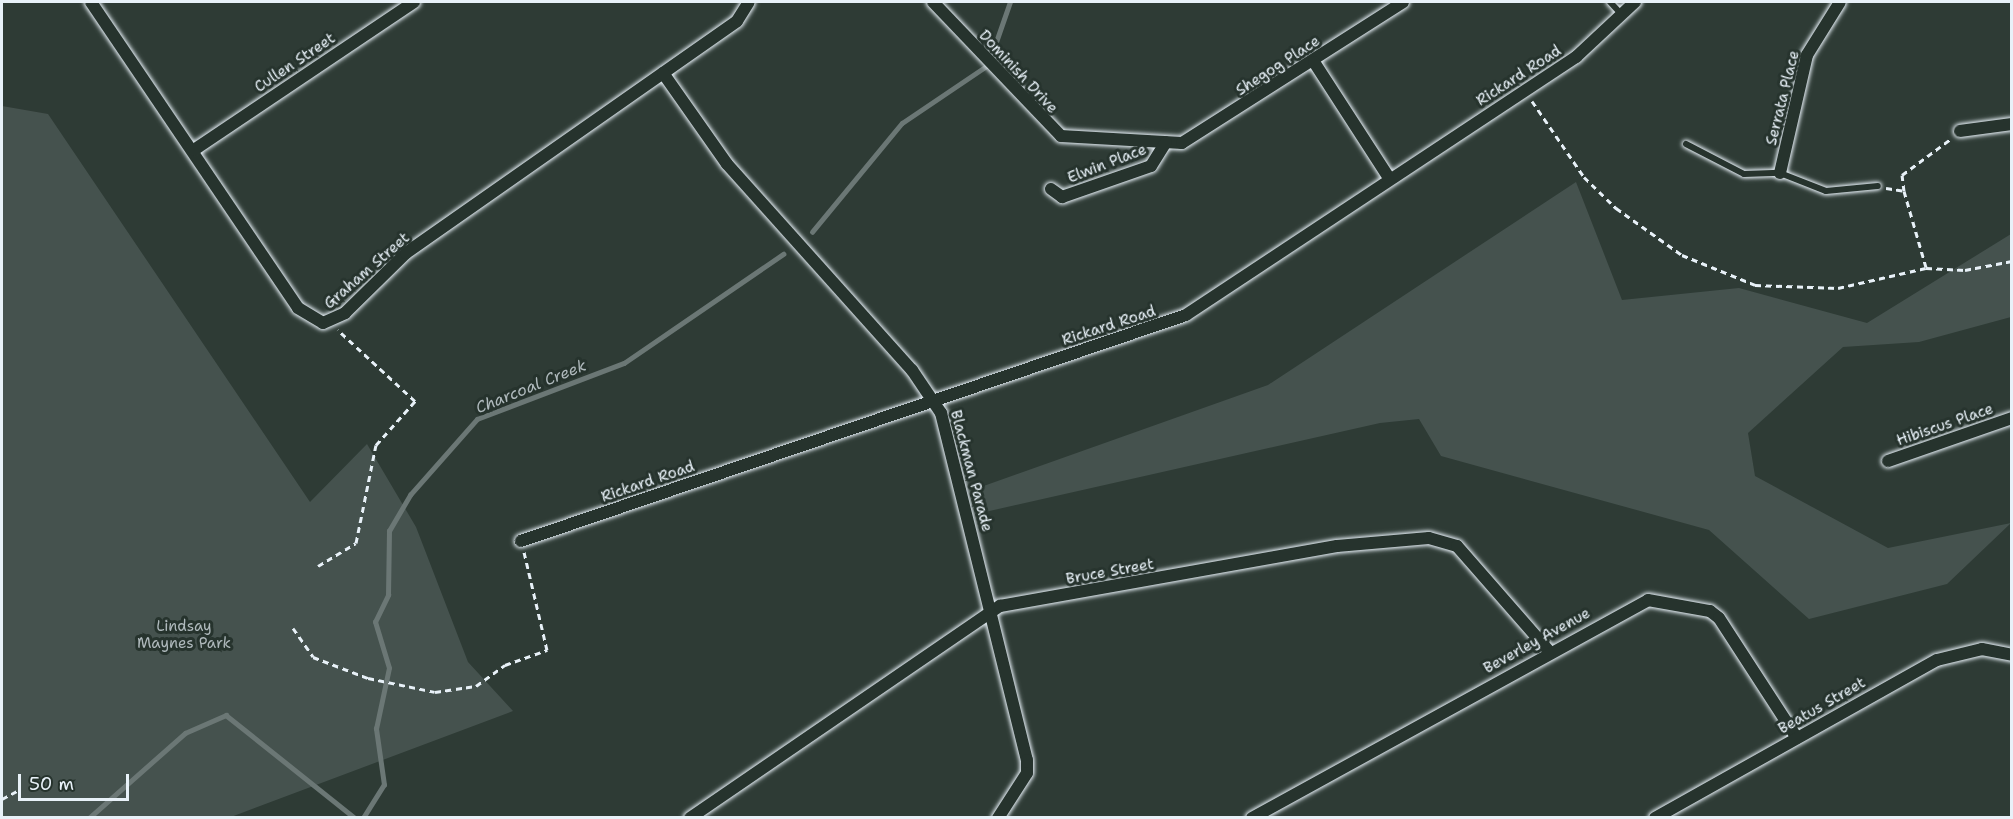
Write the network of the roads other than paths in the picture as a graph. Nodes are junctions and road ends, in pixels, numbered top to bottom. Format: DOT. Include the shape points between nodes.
graph roads {
  1 [pos="91,2"];
  2 [pos="414,2"];
  3 [pos="749,2"];
  4 [pos="933,2"];
  5 [pos="1403,2"];
  6 [pos="1610,2"];
  7 [pos="1635,2"];
  8 [pos="1840,2"];
  9 [pos="1623,16"];
  10 [pos="1314,62"];
  11 [pos="663,73"];
  12 [pos="2012,124"];
  13 [pos="1960,131"];
  14 [pos="1166,142"];
  15 [pos="1686,144"];
  16 [pos="194,150"];
  17 [pos="1780,173"];
  18 [pos="1389,178"];
  19 [pos="1878,186"];
  20 [pos="1051,189"];
  21 [pos="935,400"];
  22 [pos="2012,418"];
  23 [pos="1888,461"];
  24 [pos="521,541"];
  25 [pos="990,611"];
  26 [pos="1549,651"];
  27 [pos="2012,655"];
  28 [pos="1797,738"];
  29 [pos="690,818"];
  30 [pos="998,818"];
  31 [pos="1252,818"];
  32 [pos="1656,818"];
  1 -- 16 [label="street, Graham Street"];
  2 -- 16 [label="street, Cullen Street"];
  3 -- 11 [label="street, Graham Street" via="737,21"];
  4 -- 14 [label="street, Dominish Drive" via="1061,136"];
  5 -- 10 [label="street, Shegog Place"];
  6 -- 9 [label="lane"];
  7 -- 9 [label="street, Rickard Road"];
  8 -- 17 [label="street, Serrata Place" via="1807,56"];
  9 -- 18 [label="street, Rickard Road" via="1576,57"];
  10 -- 14 [label="street, Shegog Place" via="1187,143"];
  10 -- 18 [label="street"];
  11 -- 16 [label="street, Graham Street" via="406,253 330,322 314,321 298,308"];
  11 -- 21 [label="street, Blackman Parade" via="732,170"];
  12 -- 13 [label="street"];
  14 -- 20 [label="street, Elwin Place" via="1151,166 1062,197"];
  15 -- 17 [label="lane" via="1731,170"];
  17 -- 19 [label="lane" via="1826,191"];
  18 -- 21 [label="street, Rickard Road" via="1186,315"];
  21 -- 24 [label="street, Rickard Road"];
  21 -- 25 [label="street, Blackman Parade" via="951,446"];
  22 -- 23 [label="street, Hibiscus Place"];
  25 -- 26 [label="street, Bruce Street" via="1337,546 1429,538 1457,546"];
  25 -- 29 [label="street, Bruce Street"];
  25 -- 30 [label="street, Blackman Parade" via="1027,760 1027,773"];
  26 -- 28 [label="street, Beverley Avenue" via="1648,600 1710,611"];
  26 -- 31 [label="street, Beverley Avenue"];
  27 -- 28 [label="street, Beatus Street" via="1982,649 1937,660"];
  28 -- 32 [label="street, Beatus Street"];
}
